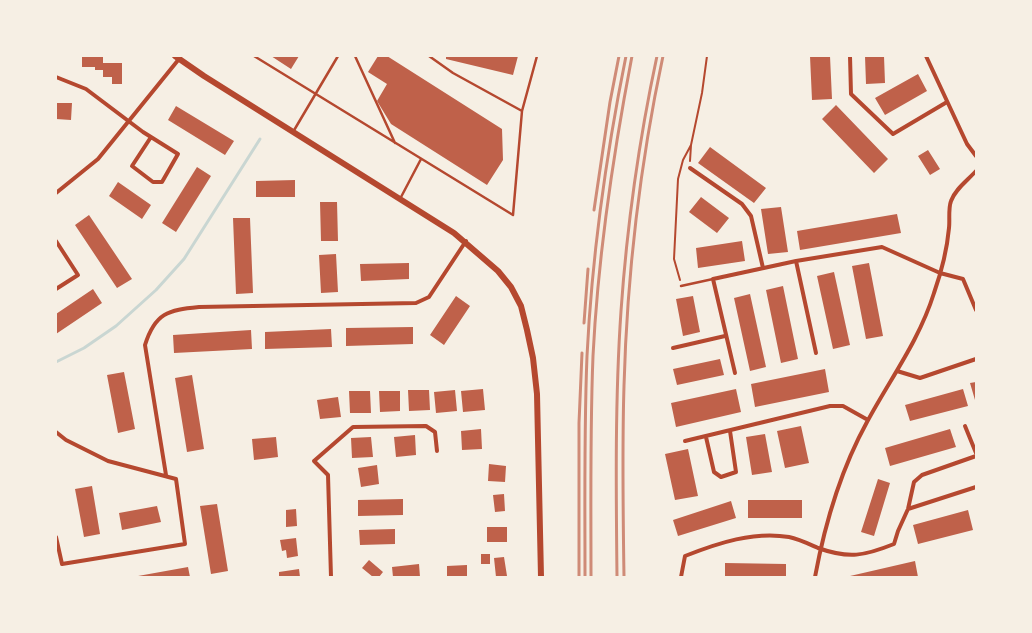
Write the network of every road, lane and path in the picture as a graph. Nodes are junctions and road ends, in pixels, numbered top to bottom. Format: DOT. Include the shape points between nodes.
graph roads {
  1 [pos="254,56"];
  2 [pos="338,56"];
  3 [pos="355,56"];
  4 [pos="429,56"];
  5 [pos="536,56"];
  6 [pos="707,56"];
  7 [pos="850,56"];
  8 [pos="926,56"];
  9 [pos="178,57"];
  10 [pos="56,77"];
  11 [pos="315,93"];
  12 [pos="947,102"];
  13 [pos="522,111"];
  14 [pos="130,120"];
  15 [pos="293,132"];
  16 [pos="151,137"];
  17 [pos="396,143"];
  18 [pos="691,145"];
  19 [pos="976,156"];
  20 [pos="421,159"];
  21 [pos="690,168"];
  22 [pos="976,171"];
  23 [pos="56,194"];
  24 [pos="400,200"];
  25 [pos="56,241"];
  26 [pos="466,241"];
  27 [pos="796,261"];
  28 [pos="763,268"];
  29 [pos="940,272"];
  30 [pos="713,279"];
  31 [pos="681,286"];
  32 [pos="56,289"];
  33 [pos="976,310"];
  34 [pos="725,336"];
  35 [pos="673,348"];
  36 [pos="816,353"];
  37 [pos="976,359"];
  38 [pos="897,371"];
  39 [pos="735,373"];
  40 [pos="868,420"];
  41 [pos="965,426"];
  42 [pos="730,431"];
  43 [pos="56,432"];
  44 [pos="706,437"];
  45 [pos="685,441"];
  46 [pos="437,451"];
  47 [pos="976,455"];
  48 [pos="166,475"];
  49 [pos="976,486"];
  50 [pos="908,509"];
  51 [pos="56,537"];
  52 [pos="820,548"];
  53 [pos="331,577"];
  54 [pos="541,577"];
  55 [pos="681,577"];
  56 [pos="815,577"];
  1 -- 11 [label="lane"];
  2 -- 11 [label="lane"];
  3 -- 17 [label="lane"];
  4 -- 13 [label="lane" via="453,73"];
  5 -- 13 [label="lane"];
  6 -- 18 [label="path"];
  7 -- 12 [label="street" via="851,94 893,134"];
  8 -- 12 [label="street"];
  9 -- 14 [label="street"];
  9 -- 15 [label="street"];
  10 -- 14 [label="street" via="86,89"];
  11 -- 15 [label="lane"];
  11 -- 17 [label="lane"];
  12 -- 19 [label="street" via="967,144"];
  13 -- 20 [label="lane" via="513,215"];
  14 -- 16 [label="street"];
  14 -- 23 [label="street" via="98,159"];
  15 -- 24 [label="street"];
  16 -- 16 [label="street" via="132,166 153,182 162,182 178,154"];
  17 -- 20 [label="lane"];
  18 -- 21 [label="path"];
  18 -- 31 [label="path" via="683,160 678,179 674,260"];
  20 -- 24 [label="lane"];
  21 -- 28 [label="street" via="742,204 751,216"];
  22 -- 29 [label="street" via="957,190 951,202 949,228"];
  24 -- 26 [label="street"];
  25 -- 32 [label="street" via="78,275"];
  26 -- 48 [label="street" via="429,298 416,303 199,307 178,309 163,315 150,328 145,345"];
  26 -- 54 [label="street" via="511,287 521,306 527,330 533,358 538,412"];
  27 -- 28 [label="street"];
  27 -- 29 [label="street" via="882,247"];
  27 -- 36 [label="street"];
  28 -- 30 [label="street"];
  29 -- 33 [label="street" via="963,279"];
  29 -- 38 [label="street" via="926,318"];
  30 -- 31 [label="lane"];
  30 -- 34 [label="street"];
  34 -- 35 [label="street"];
  34 -- 39 [label="street"];
  37 -- 38 [label="street" via="920,378"];
  38 -- 40 [label="street"];
  40 -- 42 [label="street" via="843,406 830,406"];
  40 -- 52 [label="street" via="840,481"];
  41 -- 47 [label="street"];
  42 -- 44 [label="street"];
  42 -- 44 [label="street" via="737,468 736,472 727,475 717,476 714,472"];
  43 -- 48 [label="street" via="66,440 108,461"];
  44 -- 45 [label="street"];
  46 -- 53 [label="street" via="435,432 426,426 353,428 314,461 328,475"];
  47 -- 50 [label="street" via="922,474 914,482"];
  48 -- 51 [label="street" via="176,479 185,544 62,564"];
  49 -- 50 [label="street"];
  50 -- 52 [label="street" via="894,544 858,556"];
  52 -- 55 [label="street" via="790,537 747,538 710,546 685,556"];
  52 -- 56 [label="street"];
}
